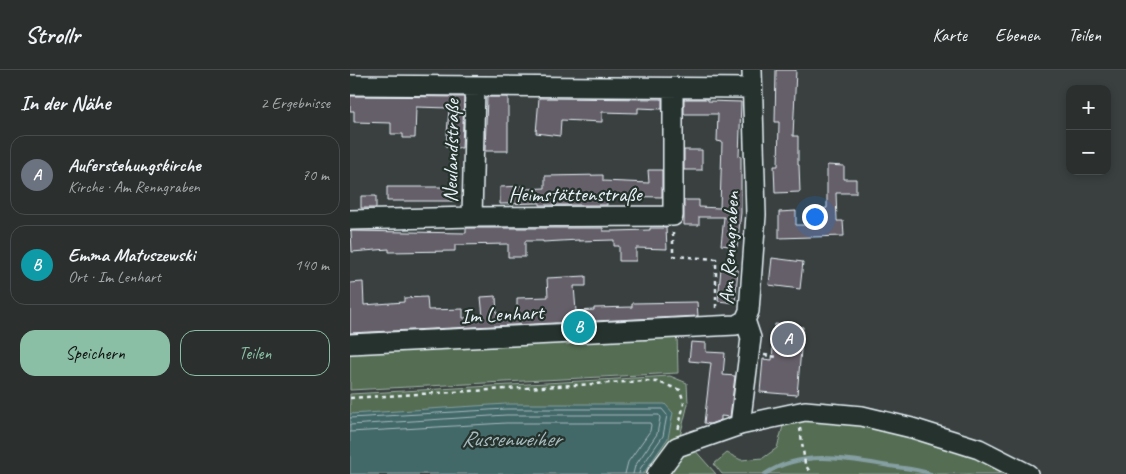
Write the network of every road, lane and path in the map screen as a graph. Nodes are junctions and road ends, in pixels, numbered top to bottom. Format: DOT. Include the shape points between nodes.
graph roads {
  1 [pos="397,78"];
  2 [pos="752,79"];
  3 [pos="350,85"];
  4 [pos="475,87"];
  5 [pos="673,88"];
  6 [pos="673,216"];
  7 [pos="472,217"];
  8 [pos="350,220"];
  9 [pos="745,320"];
  10 [pos="716,325"];
  11 [pos="350,344"];
  12 [pos="350,398"];
  13 [pos="798,412"];
  14 [pos="740,426"];
  15 [pos="677,447"];
  16 [pos="657,474"];
  17 [pos="811,474"];
  18 [pos="1028,474"];
  1 -- 3 [label="street"];
  1 -- 4 [label="street"];
  2 -- 5 [label="street"];
  2 -- 9 [label="street, Am Renngraben" via="756,215 749,311"];
  4 -- 5 [label="street"];
  4 -- 7 [label="street, Neulandstraße"];
  5 -- 6 [label="street, Heimstättenstraße"];
  6 -- 7 [label="street, Heimstättenstraße"];
  6 -- 10 [label="path" via="673,256 716,259"];
  7 -- 8 [label="street, Heimstättenstraße"];
  9 -- 10 [label="street, Im Lenhart" via="736,325"];
  9 -- 14 [label="street, Am Renngraben" via="751,338"];
  10 -- 11 [label="street, Im Lenhart"];
  12 -- 15 [label="path" via="658,382 680,390 684,403"];
  13 -- 14 [label="street"];
  13 -- 17 [label="path" via="802,451"];
  13 -- 18 [label="street" via="862,416 912,428 979,449"];
  14 -- 15 [label="street"];
  15 -- 16 [label="street"];
}
